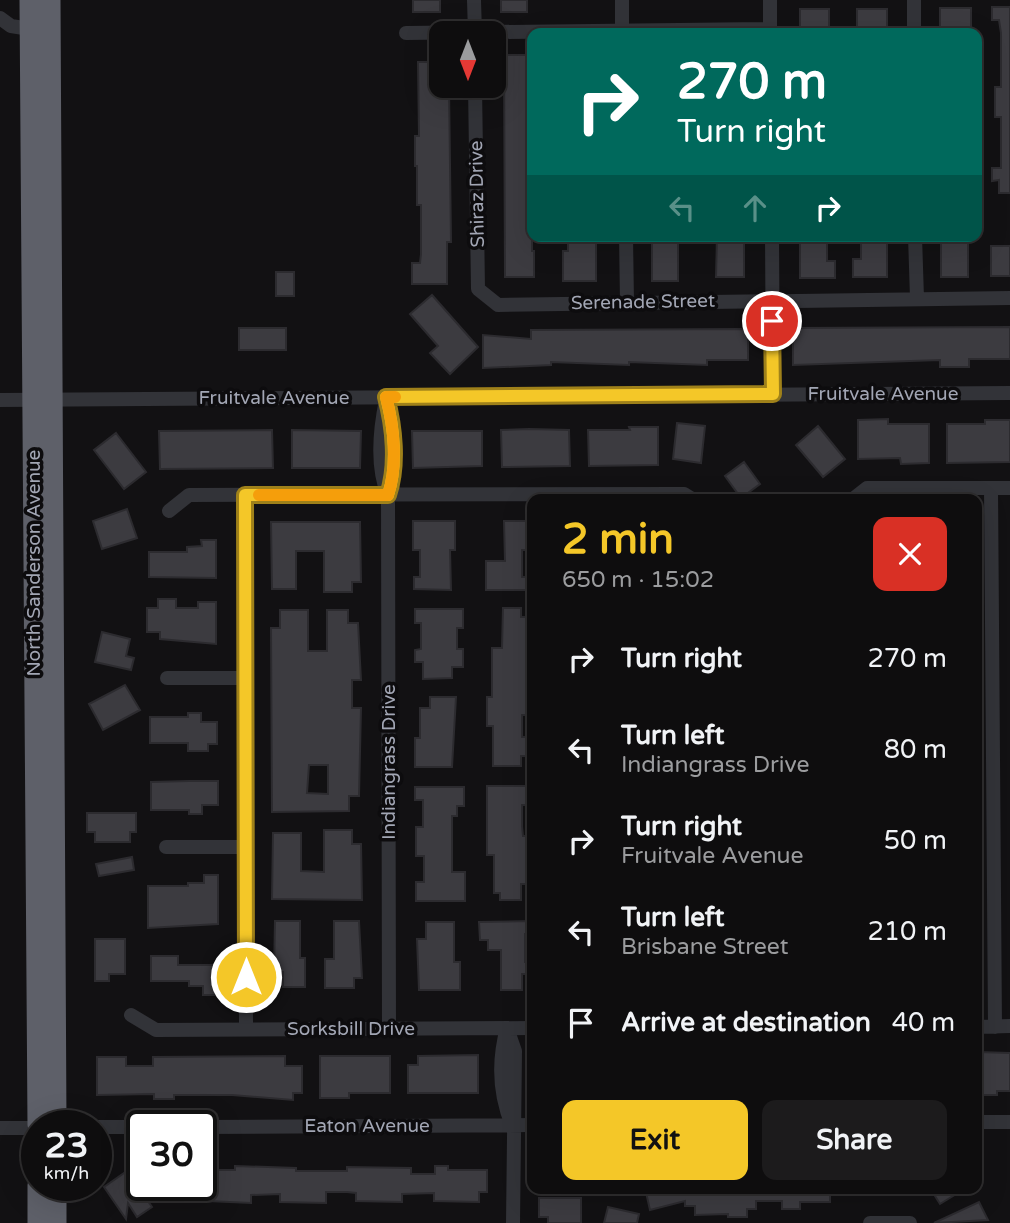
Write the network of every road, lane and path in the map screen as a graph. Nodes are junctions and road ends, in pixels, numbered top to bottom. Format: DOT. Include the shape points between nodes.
graph roads {
  1 [pos="30,0"];
  2 [pos="50,0"];
  3 [pos="474,0"];
  4 [pos="622,0"];
  5 [pos="770,0"];
  6 [pos="914,0"];
  7 [pos="0,18"];
  8 [pos="475,21"];
  9 [pos="622,28"];
  10 [pos="770,28"];
  11 [pos="914,28"];
  12 [pos="30,29"];
  13 [pos="527,32"];
  14 [pos="406,33"];
  15 [pos="429,33"];
  16 [pos="506,33"];
  17 [pos="475,98"];
  18 [pos="51,111"];
  19 [pos="626,242"];
  20 [pos="772,242"];
  21 [pos="915,242"];
  22 [pos="916,298"];
  23 [pos="1010,298"];
  24 [pos="487,299"];
  25 [pos="772,299"];
  26 [pos="627,302"];
  27 [pos="1010,393"];
  28 [pos="773,394"];
  29 [pos="386,397"];
  30 [pos="0,400"];
  31 [pos="42,400"];
  32 [pos="991,488"];
  33 [pos="1010,488"];
  34 [pos="859,494"];
  35 [pos="245,495"];
  36 [pos="388,495"];
  37 [pos="527,496"];
  38 [pos="169,512"];
  39 [pos="167,678"];
  40 [pos="246,678"];
  41 [pos="166,847"];
  42 [pos="246,847"];
  43 [pos="131,1015"];
  44 [pos="1010,1026"];
  45 [pos="982,1027"];
  46 [pos="995,1027"];
  47 [pos="507,1028"];
  48 [pos="527,1028"];
  49 [pos="246,1029"];
  50 [pos="389,1029"];
  51 [pos="37,1110"];
  52 [pos="56,1110"];
  53 [pos="982,1122"];
  54 [pos="1010,1122"];
  55 [pos="512,1125"];
  56 [pos="527,1125"];
  57 [pos="21,1127"];
  58 [pos="217,1127"];
  59 [pos="0,1128"];
  60 [pos="38,1201"];
  61 [pos="56,1201"];
  62 [pos="38,1223"];
  63 [pos="57,1223"];
  64 [pos="513,1223"];
  65 [pos="870,1223"];
  66 [pos="910,1223"];
  1 -- 12 [label="highway, North Sanderson Avenue"];
  2 -- 18 [label="highway, North Sanderson Avenue"];
  3 -- 8 [label="street"];
  4 -- 9 [label="street"];
  5 -- 10 [label="street"];
  6 -- 11 [label="street"];
  7 -- 12 [label="street" via="11,26"];
  12 -- 18 [label="highway" via="41,36 42,104"];
  12 -- 31 [label="highway, North Sanderson Avenue"];
  13 -- 16 [label="street"];
  14 -- 15 [label="street"];
  17 -- 24 [label="street, Shiraz Drive" via="478,289"];
  18 -- 31 [label="highway, North Sanderson Avenue"];
  19 -- 26 [label="street"];
  20 -- 25 [label="street"];
  21 -- 22 [label="street"];
  22 -- 23 [label="street, Serenade Street"];
  22 -- 25 [label="street, Serenade Street"];
  24 -- 26 [label="street, Serenade Street" via="498,305"];
  25 -- 26 [label="street, Serenade Street"];
  25 -- 28 [label="street"];
  27 -- 28 [label="street, Fruitvale Avenue"];
  28 -- 29 [label="street, Fruitvale Avenue"];
  29 -- 31 [label="street, Fruitvale Avenue"];
  29 -- 36 [label="street, Indiangrass Drive" via="393,421 393,481"];
  30 -- 31 [label="street, Fruitvale Avenue"];
  31 -- 51 [label="highway, North Sanderson Avenue"];
  31 -- 52 [label="highway, North Sanderson Avenue"];
  32 -- 33 [label="street"];
  32 -- 34 [label="street" via="867,488"];
  32 -- 46 [label="street"];
  35 -- 36 [label="street"];
  35 -- 38 [label="street" via="189,495"];
  35 -- 40 [label="street"];
  36 -- 37 [label="street"];
  36 -- 50 [label="street, Indiangrass Drive"];
  39 -- 40 [label="street"];
  40 -- 42 [label="street"];
  41 -- 42 [label="street"];
  42 -- 49 [label="street"];
  43 -- 49 [label="street, Sorksbill Drive" via="156,1030"];
  44 -- 46 [label="street"];
  45 -- 46 [label="street"];
  47 -- 48 [label="street, Sorksbill Drive"];
  47 -- 50 [label="street, Sorksbill Drive"];
  47 -- 55 [label="street" via="515,1051"];
  49 -- 50 [label="street, Sorksbill Drive"];
  53 -- 54 [label="street"];
  55 -- 56 [label="street, Eaton Avenue"];
  55 -- 58 [label="street, Eaton Avenue"];
  55 -- 64 [label="street"];
  57 -- 59 [label="street"];
  60 -- 62 [label="highway"];
  61 -- 63 [label="highway"];
  65 -- 66 [label="street"];
}
